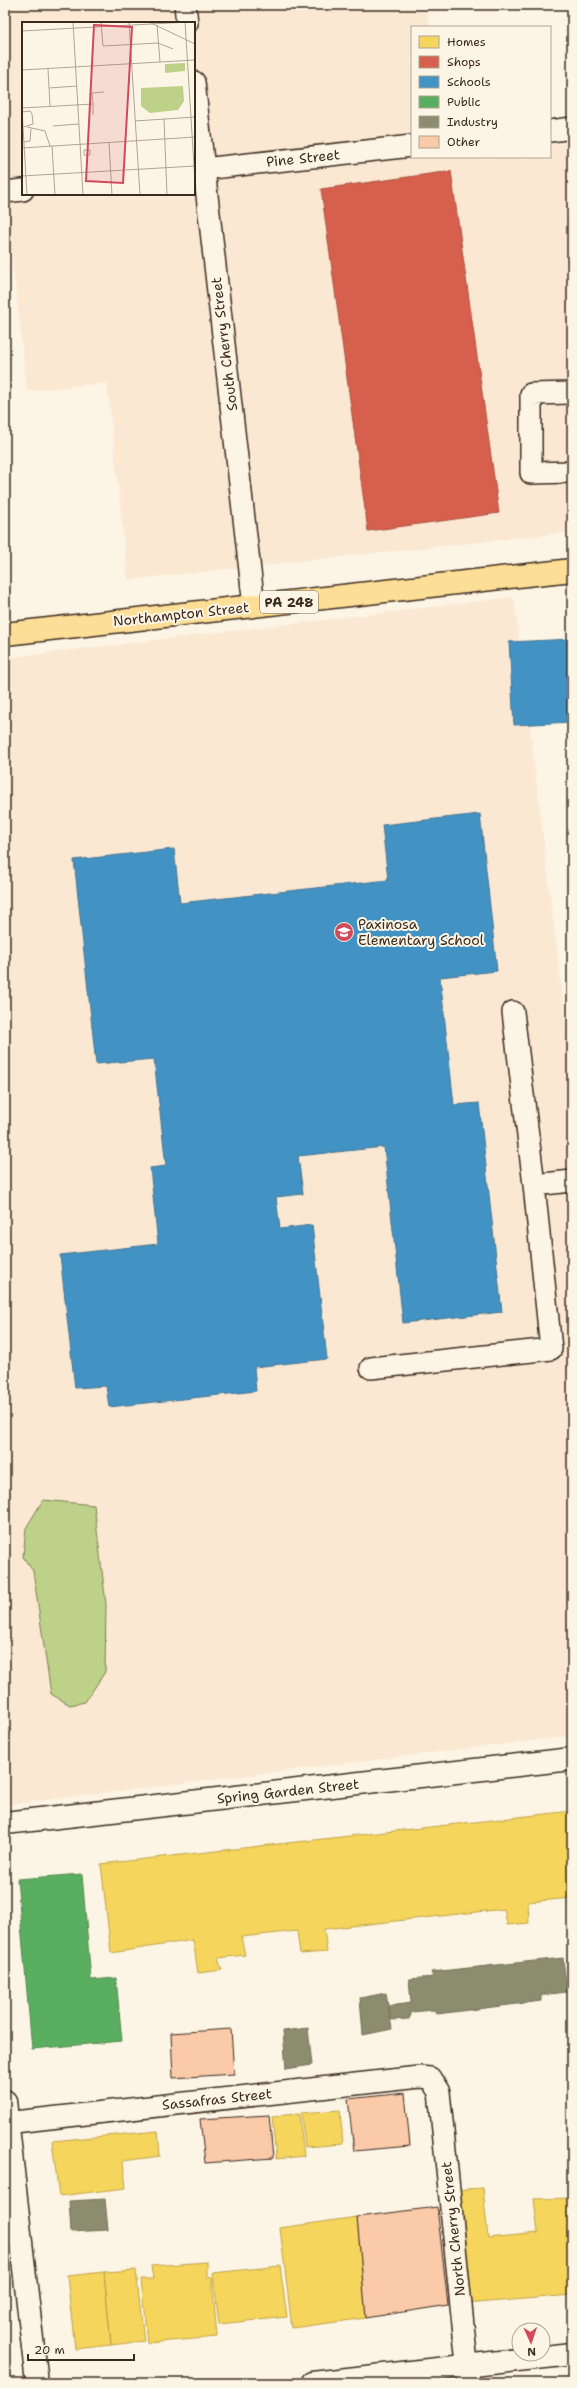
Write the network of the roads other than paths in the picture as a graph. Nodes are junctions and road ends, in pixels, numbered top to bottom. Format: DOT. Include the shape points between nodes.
graph roads {
  1 [pos="185,5"];
  2 [pos="187,22"];
  3 [pos="195,100"];
  4 [pos="572,128"];
  5 [pos="551,131"];
  6 [pos="411,146"];
  7 [pos="199,170"];
  8 [pos="22,190"];
  9 [pos="5,192"];
  10 [pos="572,394"];
  11 [pos="572,472"];
  12 [pos="572,560"];
  13 [pos="572,570"];
  14 [pos="254,606"];
  15 [pos="5,634"];
  16 [pos="513,1012"];
  17 [pos="572,1180"];
  18 [pos="534,1185"];
  19 [pos="371,1368"];
  20 [pos="572,1759"];
  21 [pos="5,1823"];
  22 [pos="430,2078"];
  23 [pos="5,2101"];
  24 [pos="6,2123"];
  25 [pos="572,2354"];
  26 [pos="468,2374"];
  27 [pos="37,2383"];
  28 [pos="312,2383"];
  1 -- 2 [label="lane"];
  3 -- 7 [label="lane, South Cherry Street"];
  4 -- 5 [label="lane"];
  6 -- 7 [label="lane, Pine Street"];
  7 -- 14 [label="lane, South Cherry Street"];
  8 -- 9 [label="lane"];
  10 -- 11 [label="lane" via="531,394 531,473"];
  12 -- 13 [label="lane"];
  13 -- 14 [label="main road, Northampton Street / PA 248"];
  14 -- 15 [label="main road, Northampton Street / PA 248"];
  16 -- 18 [label="lane"];
  17 -- 18 [label="lane"];
  18 -- 19 [label="lane" via="552,1349"];
  20 -- 21 [label="street, Spring Garden Street"];
  22 -- 24 [label="lane, Sassafras Street" via="419,2077"];
  22 -- 26 [label="lane, North Cherry Street" via="440,2092"];
  23 -- 24 [label="street"];
  24 -- 27 [label="street"];
  25 -- 26 [label="street"];
  26 -- 28 [label="street"];
}
